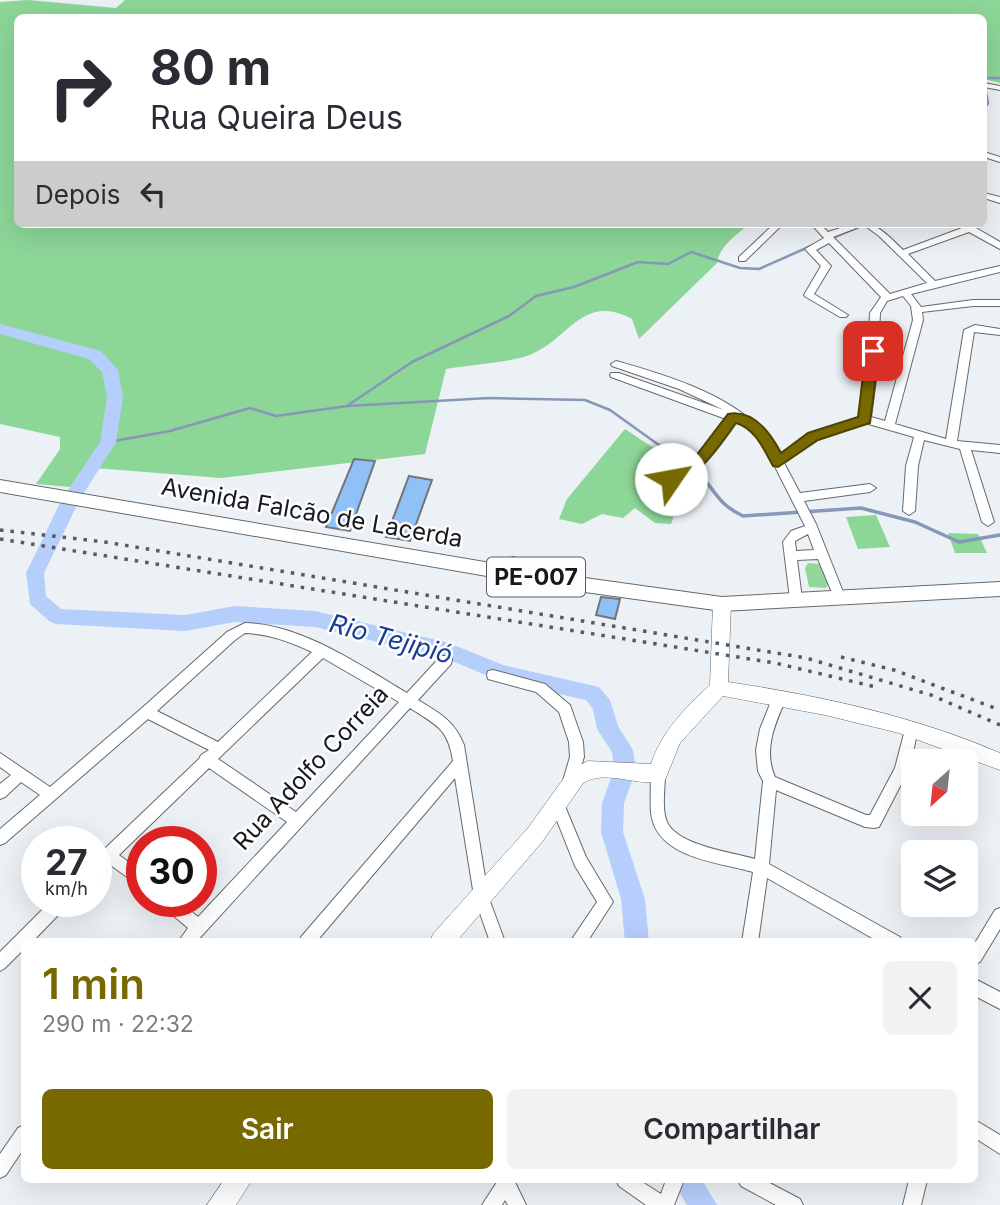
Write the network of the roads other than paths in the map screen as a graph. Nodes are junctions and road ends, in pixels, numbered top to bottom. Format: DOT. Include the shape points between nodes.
graph roads {
  1 [pos="775,228"];
  2 [pos="819,228"];
  3 [pos="851,228"];
  4 [pos="873,228"];
  5 [pos="961,228"];
  6 [pos="969,228"];
  7 [pos="828,238"];
  8 [pos="1000,246"];
  9 [pos="901,254"];
  10 [pos="742,260"];
  11 [pos="1000,269"];
  12 [pos="933,284"];
  13 [pos="904,292"];
  14 [pos="888,298"];
  15 [pos="1000,303"];
  16 [pos="917,310"];
  17 [pos="843,315"];
  18 [pos="972,328"];
  19 [pos="1000,332"];
  20 [pos="615,370"];
  21 [pos="735,415"];
  22 [pos="865,419"];
  23 [pos="889,427"];
  24 [pos="920,436"];
  25 [pos="951,444"];
  26 [pos="965,447"];
  27 [pos="1000,449"];
  28 [pos="778,462"];
  29 [pos="671,479"];
  30 [pos="0,486"];
  31 [pos="870,488"];
  32 [pos="799,503"];
  33 [pos="909,512"];
  34 [pos="988,522"];
  35 [pos="811,527"];
  36 [pos="820,554"];
  37 [pos="791,556"];
  38 [pos="1000,589"];
  39 [pos="839,597"];
  40 [pos="796,599"];
  41 [pos="722,604"];
  42 [pos="321,652"];
  43 [pos="446,660"];
  44 [pos="493,675"];
  45 [pos="719,688"];
  46 [pos="779,699"];
  47 [pos="407,701"];
  48 [pos="147,712"];
  49 [pos="911,730"];
  50 [pos="218,748"];
  51 [pos="0,759"];
  52 [pos="206,759"];
  53 [pos="461,761"];
  54 [pos="1000,762"];
  55 [pos="21,774"];
  56 [pos="658,774"];
  57 [pos="769,781"];
  58 [pos="569,784"];
  59 [pos="0,793"];
  60 [pos="50,795"];
  61 [pos="557,803"];
  62 [pos="296,820"];
  63 [pos="0,838"];
  64 [pos="112,851"];
  65 [pos="112,858"];
  66 [pos="761,867"];
  67 [pos="126,869"];
  68 [pos="481,896"];
  69 [pos="1000,915"];
  70 [pos="46,917"];
  71 [pos="187,917"];
  72 [pos="199,927"];
  73 [pos="25,938"];
  74 [pos="189,938"];
  75 [pos="309,938"];
  76 [pos="444,938"];
  77 [pos="497,938"];
  78 [pos="580,938"];
  79 [pos="751,938"];
  80 [pos="888,938"];
  81 [pos="21,942"];
  82 [pos="978,952"];
  83 [pos="0,963"];
  84 [pos="978,989"];
  85 [pos="1000,1001"];
  86 [pos="978,1130"];
  87 [pos="21,1138"];
  88 [pos="1000,1145"];
  89 [pos="0,1168"];
  90 [pos="238,1183"];
  91 [pos="505,1183"];
  92 [pos="507,1183"];
  93 [pos="630,1183"];
  94 [pos="674,1183"];
  95 [pos="753,1183"];
  96 [pos="917,1183"];
  97 [pos="664,1204"];
  98 [pos="220,1205"];
  99 [pos="491,1205"];
  100 [pos="517,1205"];
  101 [pos="794,1205"];
  102 [pos="912,1205"];
  1 -- 10 [label="street"];
  2 -- 7 [label="street"];
  3 -- 7 [label="street"];
  4 -- 9 [label="street"];
  5 -- 9 [label="street"];
  6 -- 8 [label="street"];
  7 -- 14 [label="street"];
  7 -- 17 [label="street" via="810,249 826,266 809,293"];
  9 -- 12 [label="street"];
  11 -- 12 [label="street"];
  12 -- 13 [label="street"];
  13 -- 14 [label="street"];
  13 -- 16 [label="street"];
  14 -- 22 [label="street" via="876,313"];
  15 -- 16 [label="street"];
  16 -- 23 [label="street"];
  18 -- 19 [label="street"];
  18 -- 25 [label="street"];
  20 -- 21 [label="street"];
  21 -- 28 [label="street" via="768,441"];
  21 -- 29 [label="street" via="688,469"];
  22 -- 23 [label="street"];
  22 -- 28 [label="street" via="813,436"];
  23 -- 24 [label="street"];
  24 -- 25 [label="street"];
  24 -- 33 [label="street" via="912,466"];
  25 -- 26 [label="street"];
  26 -- 27 [label="street"];
  26 -- 34 [label="street"];
  28 -- 32 [label="street"];
  30 -- 41 [label="main road, Avenida Falcão de Lacerda / PE-007"];
  31 -- 32 [label="street"];
  32 -- 35 [label="street"];
  35 -- 36 [label="street"];
  35 -- 37 [label="street" via="791,536"];
  36 -- 37 [label="street"];
  36 -- 39 [label="street"];
  37 -- 40 [label="street"];
  38 -- 39 [label="main road, Avenida Falcão de Lacerda / PE-007"];
  39 -- 40 [label="main road, Avenida Falcão de Lacerda / PE-007"];
  40 -- 41 [label="main road, Avenida Falcão de Lacerda / PE-007"];
  41 -- 45 [label="street"];
  42 -- 47 [label="street"];
  42 -- 48 [label="street" via="290,636 246,628 231,636"];
  42 -- 50 [label="street"];
  43 -- 47 [label="street, Rua Adolfo Correia"];
  44 -- 58 [label="street" via="540,688 565,709 577,757"];
  45 -- 46 [label="street"];
  45 -- 56 [label="street" via="688,718 663,753"];
  46 -- 49 [label="street"];
  46 -- 57 [label="street" via="762,751"];
  47 -- 53 [label="street" via="448,728"];
  47 -- 62 [label="street, Rua Adolfo Correia"];
  48 -- 50 [label="street"];
  48 -- 60 [label="street"];
  49 -- 54 [label="street"];
  49 -- 57 [label="street" via="902,769 874,822"];
  50 -- 52 [label="street"];
  51 -- 55 [label="street"];
  52 -- 62 [label="street"];
  52 -- 64 [label="street"];
  53 -- 68 [label="street"];
  53 -- 75 [label="street"];
  55 -- 59 [label="street"];
  55 -- 60 [label="street"];
  56 -- 58 [label="street" via="588,770"];
  56 -- 66 [label="street" via="658,814 672,839"];
  57 -- 66 [label="street"];
  58 -- 61 [label="street"];
  60 -- 63 [label="street"];
  61 -- 68 [label="street"];
  61 -- 78 [label="street" via="580,861 606,902"];
  62 -- 72 [label="street, Rua Adolfo Correia"];
  65 -- 67 [label="street"];
  66 -- 79 [label="street"];
  66 -- 80 [label="street"];
  68 -- 76 [label="street"];
  68 -- 77 [label="street"];
  69 -- 82 [label="street"];
  70 -- 73 [label="street"];
  71 -- 72 [label="street"];
  72 -- 74 [label="street, Rua Adolfo Correia"];
  81 -- 83 [label="street"];
  84 -- 85 [label="street"];
  86 -- 88 [label="street"];
  87 -- 89 [label="street"];
  90 -- 98 [label="street"];
  91 -- 99 [label="street"];
  92 -- 100 [label="street"];
  93 -- 97 [label="street"];
  94 -- 97 [label="street"];
  95 -- 101 [label="street"];
  96 -- 102 [label="street"];
}
